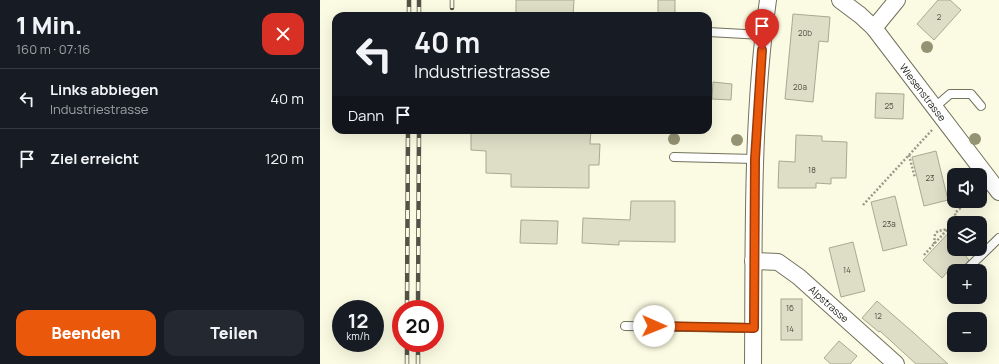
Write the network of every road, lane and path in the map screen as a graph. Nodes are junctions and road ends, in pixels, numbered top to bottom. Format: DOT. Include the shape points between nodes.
graph roads {
  1 [pos="768,0"];
  2 [pos="840,0"];
  3 [pos="897,0"];
  4 [pos="874,28"];
  5 [pos="712,32"];
  6 [pos="763,35"];
  7 [pos="981,106"];
  8 [pos="935,107"];
  9 [pos="933,129"];
  10 [pos="909,154"];
  11 [pos="674,157"];
  12 [pos="755,159"];
  13 [pos="915,178"];
  14 [pos="999,192"];
  15 [pos="864,205"];
  16 [pos="960,208"];
  17 [pos="955,216"];
  18 [pos="947,229"];
  19 [pos="947,230"];
  20 [pos="999,238"];
  21 [pos="934,244"];
  22 [pos="924,255"];
  23 [pos="753,261"];
  24 [pos="972,264"];
  25 [pos="625,326"];
  26 [pos="754,328"];
  27 [pos="753,364"];
  28 [pos="896,364"];
  1 -- 6 [label="street"];
  2 -- 4 [label="street, Wiesenstrasse"];
  3 -- 4 [label="street"];
  4 -- 8 [label="street, Wiesenstrasse"];
  5 -- 6 [label="lane"];
  6 -- 12 [label="street"];
  7 -- 8 [label="lane" via="970,94 950,94"];
  8 -- 14 [label="street, Wiesenstrasse"];
  9 -- 10 [label="path"];
  10 -- 13 [label="path"];
  10 -- 15 [label="path"];
  11 -- 12 [label="lane"];
  12 -- 23 [label="street"];
  16 -- 17 [label="path"];
  18 -- 21 [label="path" via="935,234"];
  19 -- 21 [label="path"];
  20 -- 24 [label="lane"];
  21 -- 22 [label="path"];
  23 -- 26 [label="street"];
  23 -- 28 [label="street, Alpstrasse" via="778,262 799,277"];
  25 -- 26 [label="lane"];
  26 -- 27 [label="street"];
}
